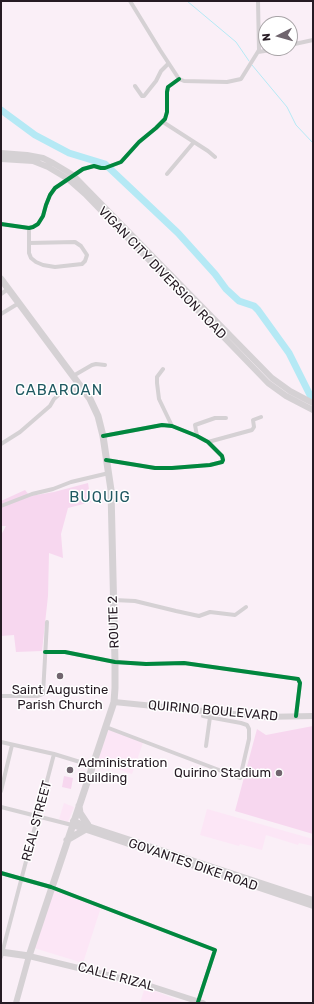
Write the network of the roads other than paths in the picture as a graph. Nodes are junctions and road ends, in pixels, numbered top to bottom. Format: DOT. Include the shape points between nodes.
graph roads {
  1 [pos="130,1"];
  2 [pos="258,1"];
  3 [pos="258,16"];
  4 [pos="313,40"];
  5 [pos="298,43"];
  6 [pos="258,52"];
  7 [pos="168,64"];
  8 [pos="179,79"];
  9 [pos="135,86"];
  10 [pos="163,122"];
  11 [pos="194,142"];
  12 [pos="1,153"];
  13 [pos="215,157"];
  14 [pos="1,159"];
  15 [pos="168,174"];
  16 [pos="71,177"];
  17 [pos="1,224"];
  18 [pos="29,228"];
  19 [pos="29,243"];
  20 [pos="1,279"];
  21 [pos="8,289"];
  22 [pos="1,294"];
  23 [pos="18,303"];
  24 [pos="1,314"];
  25 [pos="104,365"];
  26 [pos="163,369"];
  27 [pos="73,376"];
  28 [pos="81,387"];
  29 [pos="312,406"];
  30 [pos="261,417"];
  31 [pos="226,418"];
  32 [pos="172,426"];
  33 [pos="103,436"];
  34 [pos="197,436"];
  35 [pos="208,442"];
  36 [pos="1,444"];
  37 [pos="106,460"];
  38 [pos="109,473"];
  39 [pos="1,506"];
  40 [pos="114,600"];
  41 [pos="246,607"];
  42 [pos="47,622"];
  43 [pos="45,652"];
  44 [pos="115,662"];
  45 [pos="1,696"];
  46 [pos="114,702"];
  47 [pos="203,716"];
  48 [pos="296,716"];
  49 [pos="313,716"];
  50 [pos="210,717"];
  51 [pos="106,727"];
  52 [pos="1,742"];
  53 [pos="12,745"];
  54 [pos="206,746"];
  55 [pos="54,754"];
  56 [pos="93,766"];
  57 [pos="1,791"];
  58 [pos="79,804"];
  59 [pos="1,807"];
  60 [pos="38,816"];
  61 [pos="73,823"];
  62 [pos="87,827"];
  63 [pos="67,840"];
  64 [pos="1,872"];
  65 [pos="22,878"];
  66 [pos="51,887"];
  67 [pos="285,893"];
  68 [pos="313,900"];
  69 [pos="313,906"];
  70 [pos="1,954"];
  71 [pos="29,956"];
  72 [pos="198,1002"];
  73 [pos="16,1003"];
  1 -- 7 [label="street"];
  2 -- 3 [label="street"];
  4 -- 5 [label="street"];
  6 -- 8 [label="street" via="241,79 227,82"];
  7 -- 8 [label="street"];
  7 -- 9 [label="street" via="144,96"];
  8 -- 10 [label="street" via="168,87 167,112"];
  10 -- 11 [label="street"];
  10 -- 16 [label="street" via="139,142 121,162 105,168 88,167"];
  11 -- 13 [label="street"];
  11 -- 15 [label="street"];
  12 -- 16 [label="main road, VIGAN CITY DIVERSION ROAD" via="43,158"];
  14 -- 16 [label="main road, VIGAN CITY DIVERSION ROAD" via="33,161"];
  16 -- 18 [label="street" via="55,188 38,224"];
  16 -- 29 [label="main road, VIGAN CITY DIVERSION ROAD" via="272,378"];
  17 -- 18 [label="street"];
  18 -- 19 [label="street"];
  19 -- 19 [label="street" via="31,258 43,265 55,267 82,264 87,255 75,242"];
  20 -- 21 [label="highway, ROUTE 2"];
  21 -- 22 [label="street"];
  21 -- 23 [label="highway, ROUTE 2"];
  23 -- 24 [label="street"];
  23 -- 27 [label="highway, ROUTE 2"];
  25 -- 27 [label="street" via="92,365"];
  26 -- 32 [label="street" via="157,378 159,399"];
  27 -- 28 [label="highway, ROUTE 2"];
  28 -- 33 [label="highway, ROUTE 2" via="95,408"];
  28 -- 36 [label="street" via="62,392 20,432"];
  30 -- 35 [label="street" via="253,420 252,430"];
  31 -- 34 [label="street" via="215,418 195,425"];
  32 -- 33 [label="street" via="162,425"];
  32 -- 34 [label="street"];
  33 -- 37 [label="highway, ROUTE 2"];
  34 -- 35 [label="street"];
  35 -- 37 [label="street" via="222,456 222,462 156,468"];
  37 -- 38 [label="highway, ROUTE 2"];
  38 -- 39 [label="street" via="71,482"];
  38 -- 40 [label="highway, ROUTE 2"];
  40 -- 41 [label="street" via="135,601 199,616 210,612 235,615"];
  40 -- 44 [label="highway, ROUTE 2"];
  42 -- 43 [label="street"];
  43 -- 44 [label="street" via="65,652"];
  43 -- 45 [label="street" via="43,694"];
  44 -- 46 [label="highway, ROUTE 2"];
  44 -- 48 [label="street" via="184,663 298,679 300,683"];
  46 -- 48 [label="main road, QUIRINO BOULEVARD" via="243,716"];
  46 -- 51 [label="highway, ROUTE 2"];
  47 -- 50 [label="street"];
  48 -- 49 [label="main road, QUIRINO BOULEVARD"];
  50 -- 51 [label="street" via="241,722 249,729 240,778"];
  50 -- 54 [label="street"];
  51 -- 56 [label="highway, ROUTE 2"];
  52 -- 53 [label="street"];
  53 -- 55 [label="street"];
  53 -- 57 [label="street"];
  55 -- 56 [label="street"];
  55 -- 60 [label="street, REAL STREET"];
  56 -- 58 [label="highway, ROUTE 2"];
  58 -- 61 [label="highway, ROUTE 2"];
  58 -- 62 [label="highway" via="80,813"];
  59 -- 60 [label="street"];
  60 -- 61 [label="street"];
  60 -- 65 [label="street, REAL STREET"];
  61 -- 62 [label="main road, GOVANTES DIKE ROAD"];
  61 -- 63 [label="highway, ROUTE 2"];
  62 -- 63 [label="highway"];
  62 -- 67 [label="main road, GOVANTES DIKE ROAD"];
  63 -- 66 [label="highway, ROUTE 2"];
  64 -- 65 [label="street"];
  65 -- 66 [label="street"];
  65 -- 70 [label="street, REAL STREET"];
  66 -- 71 [label="highway, ROUTE 2"];
  66 -- 72 [label="street" via="215,950"];
  67 -- 68 [label="main road, GOVANTES DIKE ROAD"];
  67 -- 69 [label="main road, GOVANTES DIKE ROAD"];
  70 -- 71 [label="highway"];
  71 -- 72 [label="main road, CALLE RIZAL" via="132,980"];
  71 -- 73 [label="main road"];
}
